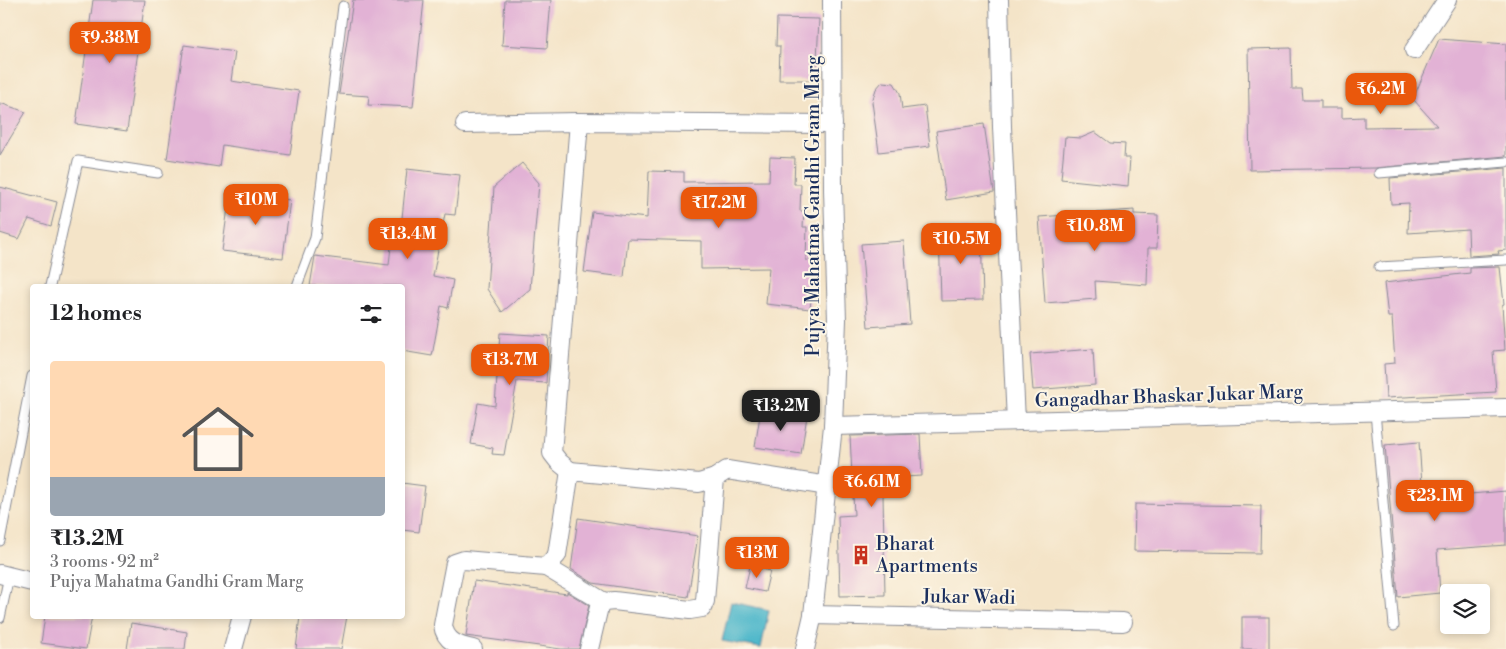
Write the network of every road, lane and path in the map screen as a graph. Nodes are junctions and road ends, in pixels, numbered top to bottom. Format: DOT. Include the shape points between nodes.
graph roads {
  1 [pos="832,0"];
  2 [pos="999,0"];
  3 [pos="1447,0"];
  4 [pos="343,6"];
  5 [pos="1414,50"];
  6 [pos="579,122"];
  7 [pos="465,124"];
  8 [pos="833,124"];
  9 [pos="1506,162"];
  10 [pos="158,173"];
  11 [pos="1379,173"];
  12 [pos="1506,260"];
  13 [pos="1379,267"];
  14 [pos="50,284"];
  15 [pos="298,284"];
  16 [pos="30,386"];
  17 [pos="1506,408"];
  18 [pos="1375,412"];
  19 [pos="1016,422"];
  20 [pos="833,426"];
  21 [pos="570,471"];
  22 [pos="715,478"];
  23 [pos="828,486"];
  24 [pos="0,540"];
  25 [pos="546,567"];
  26 [pos="5,575"];
  27 [pos="30,581"];
  28 [pos="604,602"];
  29 [pos="813,615"];
  30 [pos="0,618"];
  31 [pos="241,619"];
  32 [pos="1123,622"];
  33 [pos="1394,626"];
  34 [pos="233,649"];
  35 [pos="473,649"];
  36 [pos="589,649"];
  37 [pos="805,649"];
  1 -- 8 [label="street, Pujya Mahatma Gandhi Gram Marg"];
  2 -- 19 [label="street"];
  3 -- 5 [label="street"];
  4 -- 15 [label="lane" via="316,238"];
  6 -- 7 [label="street"];
  6 -- 8 [label="street"];
  6 -- 21 [label="street" via="552,453"];
  8 -- 20 [label="street, Pujya Mahatma Gandhi Gram Marg" via="837,320"];
  9 -- 11 [label="lane"];
  10 -- 14 [label="lane" via="78,160"];
  12 -- 13 [label="lane"];
  16 -- 24 [label="lane"];
  17 -- 18 [label="street, Gangadhar Bhaskar Jukar Marg"];
  18 -- 19 [label="street, Gangadhar Bhaskar Jukar Marg"];
  18 -- 33 [label="lane"];
  19 -- 20 [label="street, Gangadhar Bhaskar Jukar Marg"];
  20 -- 23 [label="street, Pujya Mahatma Gandhi Gram Marg"];
  21 -- 22 [label="street" via="699,483"];
  21 -- 25 [label="street" via="560,544 557,555"];
  22 -- 23 [label="street" via="727,470"];
  22 -- 28 [label="street" via="706,601 702,608 690,610 614,600"];
  23 -- 29 [label="street, Pujya Mahatma Gandhi Gram Marg"];
  25 -- 28 [label="street"];
  25 -- 35 [label="street" via="464,560 455,563 444,632 453,642"];
  26 -- 27 [label="street"];
  26 -- 30 [label="lane"];
  28 -- 36 [label="street" via="598,608"];
  29 -- 32 [label="street, Jukar Wadi"];
  29 -- 37 [label="street, Pujya Mahatma Gandhi Gram Marg"];
  31 -- 34 [label="street"];
}
